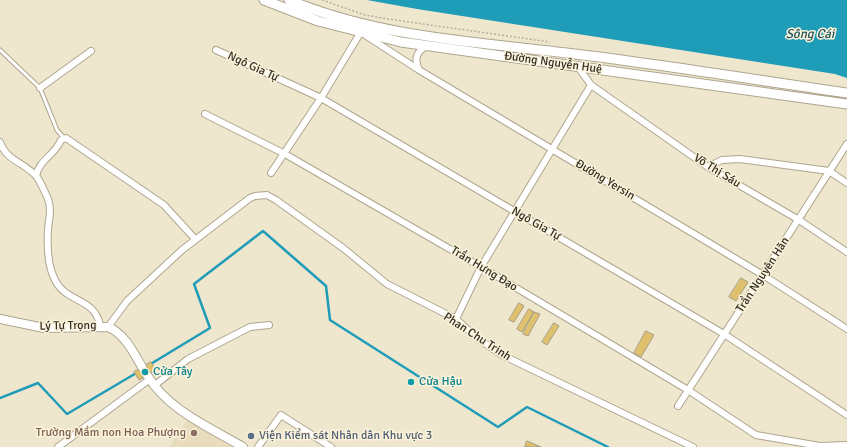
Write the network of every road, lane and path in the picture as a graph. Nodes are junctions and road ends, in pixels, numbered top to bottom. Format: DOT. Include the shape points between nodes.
graph roads {
  1 [pos="264,0"];
  2 [pos="289,0"];
  3 [pos="322,0"];
  4 [pos="363,29"];
  5 [pos="551,42"];
  6 [pos="427,46"];
  7 [pos="0,50"];
  8 [pos="216,50"];
  9 [pos="91,51"];
  10 [pos="577,54"];
  11 [pos="578,67"];
  12 [pos="419,70"];
  13 [pos="590,85"];
  14 [pos="40,88"];
  15 [pos="847,93"];
  16 [pos="321,98"];
  17 [pos="847,104"];
  18 [pos="205,114"];
  19 [pos="64,138"];
  20 [pos="0,142"];
  21 [pos="847,144"];
  22 [pos="552,148"];
  23 [pos="285,154"];
  24 [pos="708,167"];
  25 [pos="829,171"];
  26 [pos="271,173"];
  27 [pos="36,176"];
  28 [pos="847,183"];
  29 [pos="516,212"];
  30 [pos="799,220"];
  31 [pos="195,239"];
  32 [pos="847,252"];
  33 [pos="481,268"];
  34 [pos="763,275"];
  35 [pos="0,319"];
  36 [pos="456,319"];
  37 [pos="269,325"];
  38 [pos="104,326"];
  39 [pos="847,329"];
  40 [pos="724,334"];
  41 [pos="142,367"];
  42 [pos="150,380"];
  43 [pos="688,390"];
  44 [pos="678,406"];
  45 [pos="847,415"];
  46 [pos="847,446"];
  47 [pos="58,447"];
  48 [pos="244,447"];
  49 [pos="258,447"];
  50 [pos="331,447"];
  51 [pos="693,447"];
  1 -- 4 [label="main road, Đường Nguyễn Huệ" via="318,21"];
  2 -- 4 [label="main road, Đường Nguyễn Huệ"];
  3 -- 5 [label="path" via="365,15"];
  4 -- 6 [label="main road, Đường Nguyễn Huệ" via="401,42"];
  4 -- 10 [label="main road, Đường Nguyễn Huệ"];
  4 -- 12 [label="street, Đường Yersin"];
  4 -- 16 [label="street"];
  6 -- 11 [label="main road, Đường Nguyễn Huệ"];
  6 -- 12 [label="street" via="421,48 416,59"];
  7 -- 14 [label="lane"];
  8 -- 16 [label="street, Ngô Gia Tự"];
  9 -- 14 [label="street"];
  10 -- 11 [label="main road"];
  10 -- 15 [label="main road, Đường Nguyễn Huệ"];
  11 -- 13 [label="street"];
  11 -- 17 [label="main road, Đường Nguyễn Huệ"];
  12 -- 22 [label="street, Đường Yersin"];
  13 -- 22 [label="street"];
  13 -- 24 [label="street, Võ Thị Sáu"];
  14 -- 19 [label="lane" via="57,130"];
  16 -- 23 [label="street"];
  16 -- 29 [label="street, Ngô Gia Tự"];
  18 -- 23 [label="street, Trần Hưng Đạo"];
  19 -- 27 [label="street" via="55,151 40,164"];
  19 -- 31 [label="street" via="164,205"];
  20 -- 27 [label="street" via="7,155"];
  21 -- 25 [label="street, Trần Nguyên Hãn"];
  22 -- 29 [label="street"];
  22 -- 34 [label="street, Đường Yersin"];
  23 -- 26 [label="street"];
  23 -- 33 [label="street, Trần Hưng Đạo"];
  24 -- 25 [label="street" via="722,160 740,159"];
  24 -- 30 [label="street, Võ Thị Sáu"];
  25 -- 28 [label="street"];
  25 -- 30 [label="street, Trần Nguyên Hãn"];
  27 -- 38 [label="street" via="50,206 48,255 54,279 64,292 94,310"];
  29 -- 33 [label="street"];
  29 -- 40 [label="street, Ngô Gia Tự"];
  30 -- 32 [label="street, Võ Thị Sáu"];
  30 -- 34 [label="street, Trần Nguyên Hãn"];
  31 -- 36 [label="street, Phan Chu Trinh" via="238,205 255,196 266,195 343,248 387,284"];
  31 -- 38 [label="street" via="127,301"];
  33 -- 36 [label="street"];
  33 -- 43 [label="street, Trần Hưng Đạo"];
  34 -- 39 [label="street, Đường Yersin"];
  34 -- 40 [label="street, Trần Nguyên Hãn"];
  35 -- 38 [label="street, Lý Tự Trọng" via="44,328"];
  36 -- 51 [label="street, Phan Chu Trinh" via="482,342 502,355"];
  37 -- 42 [label="street" via="250,327"];
  38 -- 41 [label="street, Lý Tự Trọng" via="121,336 133,350"];
  40 -- 43 [label="street, Trần Nguyên Hãn"];
  40 -- 45 [label="street, Ngô Gia Tự"];
  42 -- 47 [label="street"];
  42 -- 48 [label="street" via="182,412"];
  43 -- 44 [label="street, Trần Nguyên Hãn"];
  43 -- 46 [label="street, Trần Hưng Đạo" via="756,435 820,446"];
  49 -- 50 [label="street" via="281,414"];
}
